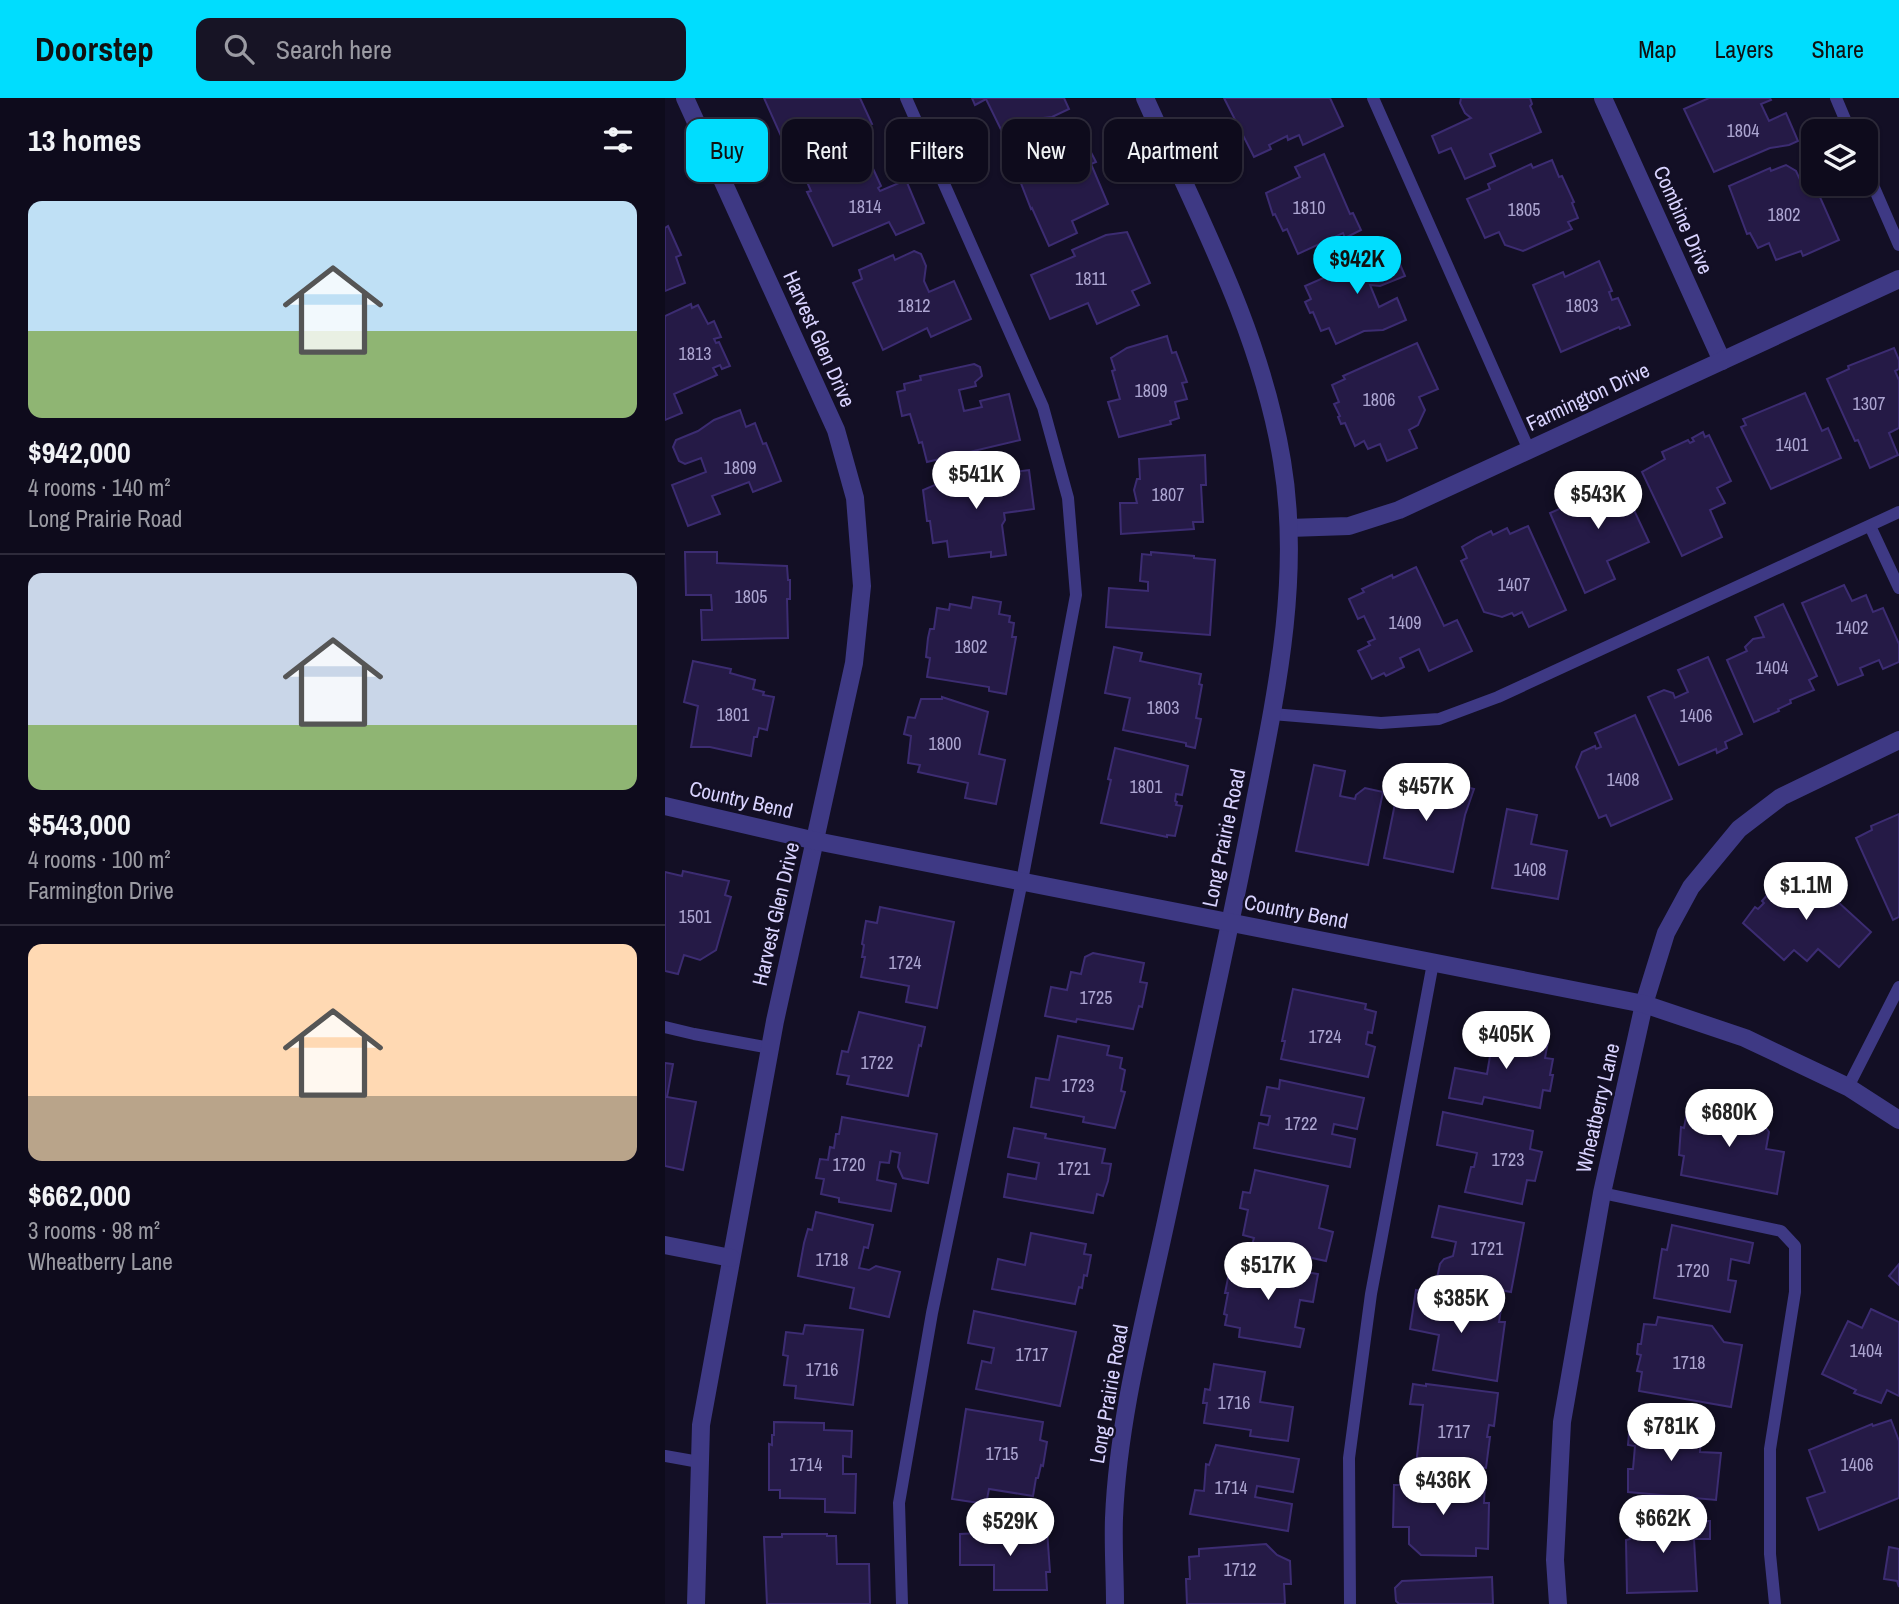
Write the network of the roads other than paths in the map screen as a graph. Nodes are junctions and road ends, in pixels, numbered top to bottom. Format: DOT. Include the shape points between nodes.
graph roads {
  1 [pos="685,98"];
  2 [pos="906,98"];
  3 [pos="1145,98"];
  4 [pos="1373,98"];
  5 [pos="1603,98"];
  6 [pos="1836,98"];
  7 [pos="1845,119"];
  8 [pos="1878,196"];
  9 [pos="1899,245"];
  10 [pos="1899,279"];
  11 [pos="1722,361"];
  12 [pos="1529,450"];
  13 [pos="1899,512"];
  14 [pos="1870,526"];
  15 [pos="1289,528"];
  16 [pos="1899,588"];
  17 [pos="1272,713"];
  18 [pos="1899,740"];
  19 [pos="665,806"];
  20 [pos="816,841"];
  21 [pos="1022,881"];
  22 [pos="1229,922"];
  23 [pos="1433,962"];
  24 [pos="1899,987"];
  25 [pos="1644,1004"];
  26 [pos="665,1027"];
  27 [pos="770,1048"];
  28 [pos="1848,1087"];
  29 [pos="1899,1120"];
  30 [pos="1602,1193"];
  31 [pos="665,1245"];
  32 [pos="731,1258"];
  33 [pos="665,1456"];
  34 [pos="698,1462"];
  35 [pos="696,1604"];
  36 [pos="902,1604"];
  37 [pos="1115,1604"];
  38 [pos="1350,1604"];
  39 [pos="1558,1604"];
  40 [pos="1776,1604"];
  1 -- 20 [label="street, Harvest Glen Drive" via="836,430 855,498 862,586 857,637"];
  2 -- 21 [label="lane" via="1043,407 1067,498 1076,595"];
  3 -- 15 [label="street, Long Prairie Road" via="1251,338 1271,400"];
  4 -- 12 [label="lane"];
  5 -- 11 [label="street, Combine Drive"];
  6 -- 7 [label="lane"];
  8 -- 9 [label="lane"];
  10 -- 11 [label="street, Farmington Drive"];
  11 -- 12 [label="street, Farmington Drive"];
  12 -- 15 [label="street, Farmington Drive" via="1399,510 1349,526"];
  13 -- 14 [label="lane"];
  14 -- 16 [label="lane"];
  14 -- 17 [label="lane" via="1498,697 1439,719 1381,723"];
  15 -- 17 [label="street, Long Prairie Road" via="1289,597"];
  17 -- 22 [label="street, Long Prairie Road"];
  18 -- 25 [label="street, Wheatberry Lane" via="1781,797 1739,829 1691,887 1667,933"];
  19 -- 20 [label="street, Country Bend"];
  20 -- 21 [label="street, Country Bend"];
  20 -- 27 [label="street, Harvest Glen Drive"];
  21 -- 22 [label="street, Country Bend"];
  21 -- 36 [label="lane" via="932,1313 899,1503"];
  22 -- 23 [label="street, Country Bend"];
  22 -- 37 [label="street, Long Prairie Road" via="1126,1406 1114,1517"];
  23 -- 25 [label="street, Country Bend"];
  23 -- 38 [label="lane" via="1363,1349 1349,1458"];
  24 -- 28 [label="lane"];
  25 -- 28 [label="street, Country Bend" via="1745,1038"];
  25 -- 30 [label="street, Wheatberry Lane"];
  26 -- 27 [label="lane"];
  27 -- 32 [label="street, Harvest Glen Drive"];
  28 -- 29 [label="street, Country Bend"];
  30 -- 39 [label="street, Wheatberry Lane" via="1562,1422 1555,1560"];
  30 -- 40 [label="lane" via="1781,1231 1795,1246 1795,1292 1770,1449 1770,1554"];
  31 -- 32 [label="street"];
  32 -- 34 [label="street, Harvest Glen Drive"];
  33 -- 34 [label="lane"];
  34 -- 35 [label="street, Harvest Glen Drive"];
}
